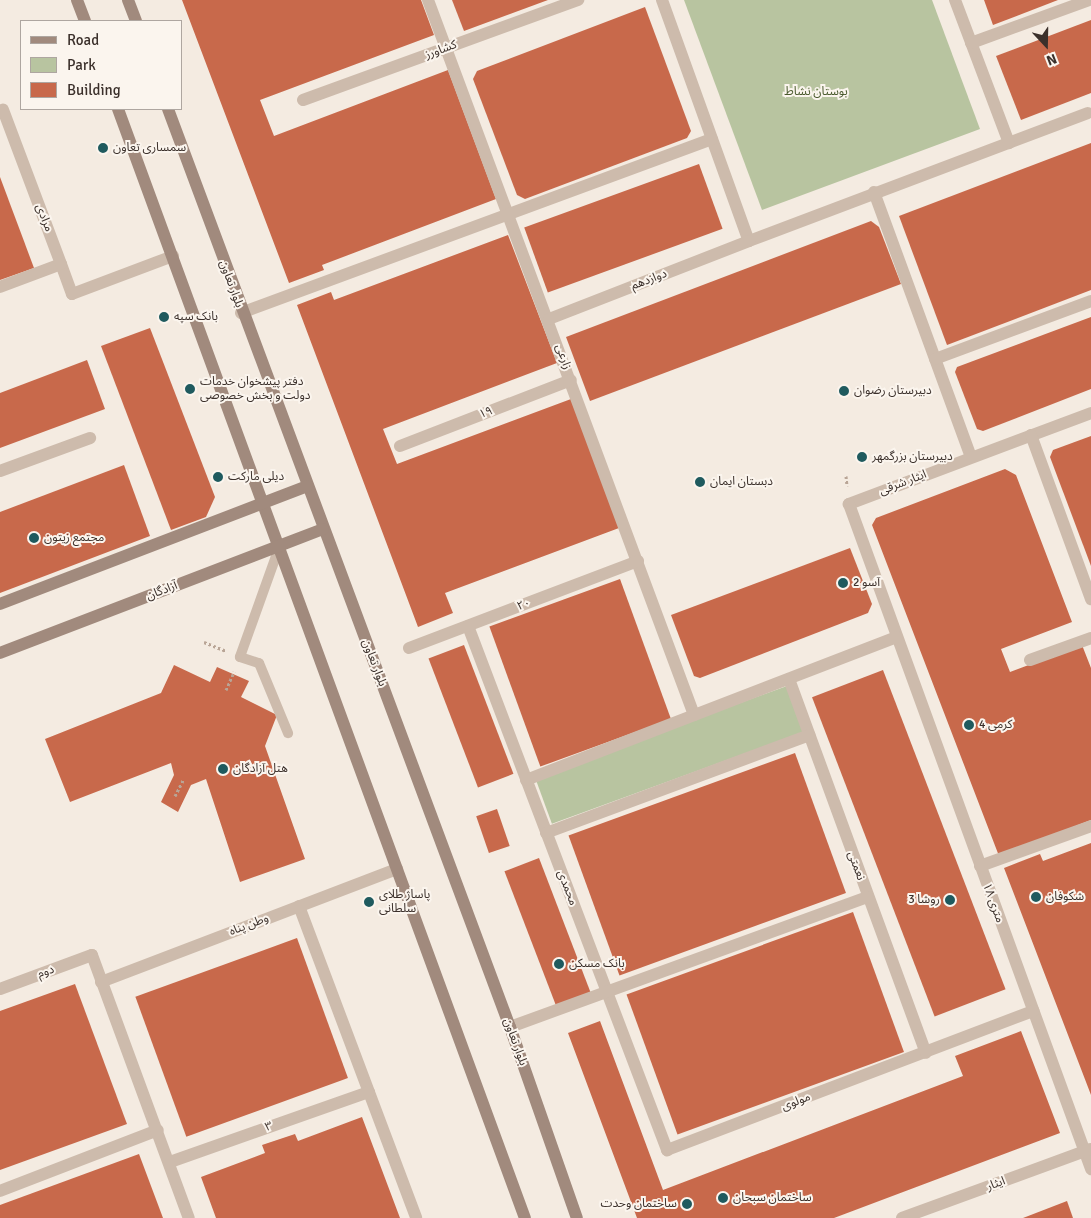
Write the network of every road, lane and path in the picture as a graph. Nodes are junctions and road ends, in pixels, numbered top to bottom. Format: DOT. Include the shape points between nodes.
graph roads {
  1 [pos="78,0"];
  2 [pos="128,0"];
  3 [pos="428,0"];
  4 [pos="578,0"];
  5 [pos="662,0"];
  6 [pos="955,0"];
  7 [pos="1089,0"];
  8 [pos="85,20"];
  9 [pos="136,20"];
  10 [pos="971,43"];
  11 [pos="446,48"];
  12 [pos="303,100"];
  13 [pos="1,107"];
  14 [pos="118,110"];
  15 [pos="168,110"];
  16 [pos="1088,113"];
  17 [pos="712,139"];
  18 [pos="1009,143"];
  19 [pos="874,192"];
  20 [pos="508,215"];
  21 [pos="749,241"];
  22 [pos="172,256"];
  23 [pos="61,264"];
  24 [pos="0,287"];
  25 [pos="1091,301"];
  26 [pos="242,313"];
  27 [pos="549,319"];
  28 [pos="935,359"];
  29 [pos="571,380"];
  30 [pos="1091,413"];
  31 [pos="1031,435"];
  32 [pos="90,438"];
  33 [pos="400,446"];
  34 [pos="971,457"];
  35 [pos="0,471"];
  36 [pos="307,486"];
  37 [pos="265,502"];
  38 [pos="323,529"];
  39 [pos="280,545"];
  40 [pos="638,562"];
  41 [pos="1091,599"];
  42 [pos="0,604"];
  43 [pos="468,626"];
  44 [pos="896,637"];
  45 [pos="1091,638"];
  46 [pos="409,648"];
  47 [pos="0,653"];
  48 [pos="1030,660"];
  49 [pos="789,679"];
  50 [pos="694,716"];
  51 [pos="288,733"];
  52 [pos="809,735"];
  53 [pos="182,780"];
  54 [pos="526,780"];
  55 [pos="176,796"];
  56 [pos="1091,826"];
  57 [pos="546,833"];
  58 [pos="980,866"];
  59 [pos="397,869"];
  60 [pos="867,897"];
  61 [pos="299,906"];
  62 [pos="101,982"];
  63 [pos="0,989"];
  64 [pos="606,992"];
  65 [pos="1033,1011"];
  66 [pos="510,1027"];
  67 [pos="926,1053"];
  68 [pos="369,1092"];
  69 [pos="158,1130"];
  70 [pos="667,1150"];
  71 [pos="1088,1150"];
  72 [pos="170,1162"];
  73 [pos="1091,1169"];
  74 [pos="0,1190"];
  75 [pos="189,1218"];
  76 [pos="416,1218"];
  77 [pos="525,1218"];
  78 [pos="577,1218"];
  79 [pos="902,1218"];
  1 -- 8 [label="main road"];
  2 -- 9 [label="main road"];
  3 -- 11 [label="street, زارعی"];
  4 -- 11 [label="street, کشاورز"];
  5 -- 17 [label="street"];
  6 -- 10 [label="street"];
  7 -- 10 [label="street"];
  10 -- 18 [label="street"];
  11 -- 12 [label="street, کشاورز"];
  11 -- 20 [label="street, زارعی"];
  13 -- 23 [label="street, مرادی"];
  14 -- 22 [label="main road"];
  15 -- 26 [label="main road, بلوار تعاون"];
  16 -- 18 [label="street, دوازدهم"];
  17 -- 20 [label="street"];
  17 -- 21 [label="street"];
  18 -- 19 [label="street, دوازدهم"];
  19 -- 21 [label="street, دوازدهم"];
  19 -- 28 [label="street"];
  20 -- 26 [label="street"];
  20 -- 27 [label="street, زارعی"];
  21 -- 27 [label="street, دوازدهم"];
  22 -- 23 [label="street, مرادی" via="72,294"];
  22 -- 37 [label="main road"];
  23 -- 24 [label="street"];
  25 -- 28 [label="street"];
  26 -- 36 [label="main road, بلوار تعاون"];
  27 -- 29 [label="street, زارعی"];
  28 -- 34 [label="street"];
  29 -- 33 [label="street, ۱۹"];
  29 -- 40 [label="street, زارعی"];
  30 -- 31 [label="street, ایثار شرقی"];
  31 -- 34 [label="street, ایثار شرقی"];
  31 -- 41 [label="street"];
  32 -- 35 [label="street"];
  34 -- 44 [label="street, ایثار شرقی" via="848,504"];
  36 -- 37 [label="main road"];
  36 -- 38 [label="main road, بلوار تعاون"];
  37 -- 39 [label="main road"];
  37 -- 42 [label="main road"];
  38 -- 39 [label="main road, آزادگان"];
  38 -- 66 [label="main road, بلوار تعاون"];
  39 -- 47 [label="main road, آزادگان"];
  39 -- 51 [label="lane" via="240,657 259,662"];
  39 -- 59 [label="main road"];
  40 -- 43 [label="street, ۲۰"];
  40 -- 50 [label="street, زارعی"];
  43 -- 46 [label="street, ۲۰"];
  43 -- 54 [label="street, محمدی"];
  44 -- 49 [label="street"];
  44 -- 58 [label="street, ۱۸ متری"];
  45 -- 48 [label="street"];
  49 -- 50 [label="street"];
  49 -- 52 [label="street, نعمتی"];
  50 -- 54 [label="street"];
  52 -- 57 [label="street"];
  52 -- 60 [label="street, نعمتی"];
  53 -- 55 [label="path"];
  54 -- 57 [label="street, محمدی"];
  56 -- 58 [label="street"];
  57 -- 64 [label="street, محمدی"];
  58 -- 65 [label="street, ۱۸ متری"];
  59 -- 61 [label="street, وطن پناه"];
  59 -- 77 [label="main road"];
  60 -- 64 [label="street"];
  60 -- 67 [label="street, نعمتی"];
  61 -- 62 [label="street, وطن پناه"];
  61 -- 68 [label="street"];
  62 -- 63 [label="street, دوم" via="92,955"];
  62 -- 69 [label="street"];
  64 -- 66 [label="street"];
  64 -- 70 [label="street, محمدی"];
  65 -- 67 [label="street, مولوی"];
  65 -- 71 [label="street, ۱۸ متری"];
  66 -- 78 [label="main road, بلوار تعاون"];
  67 -- 70 [label="street, مولوی"];
  68 -- 72 [label="street, ۳"];
  68 -- 76 [label="street"];
  69 -- 72 [label="street"];
  69 -- 74 [label="street"];
  71 -- 73 [label="street, ۱۸ متری"];
  71 -- 79 [label="street, ایثار"];
  72 -- 75 [label="street"];
}
